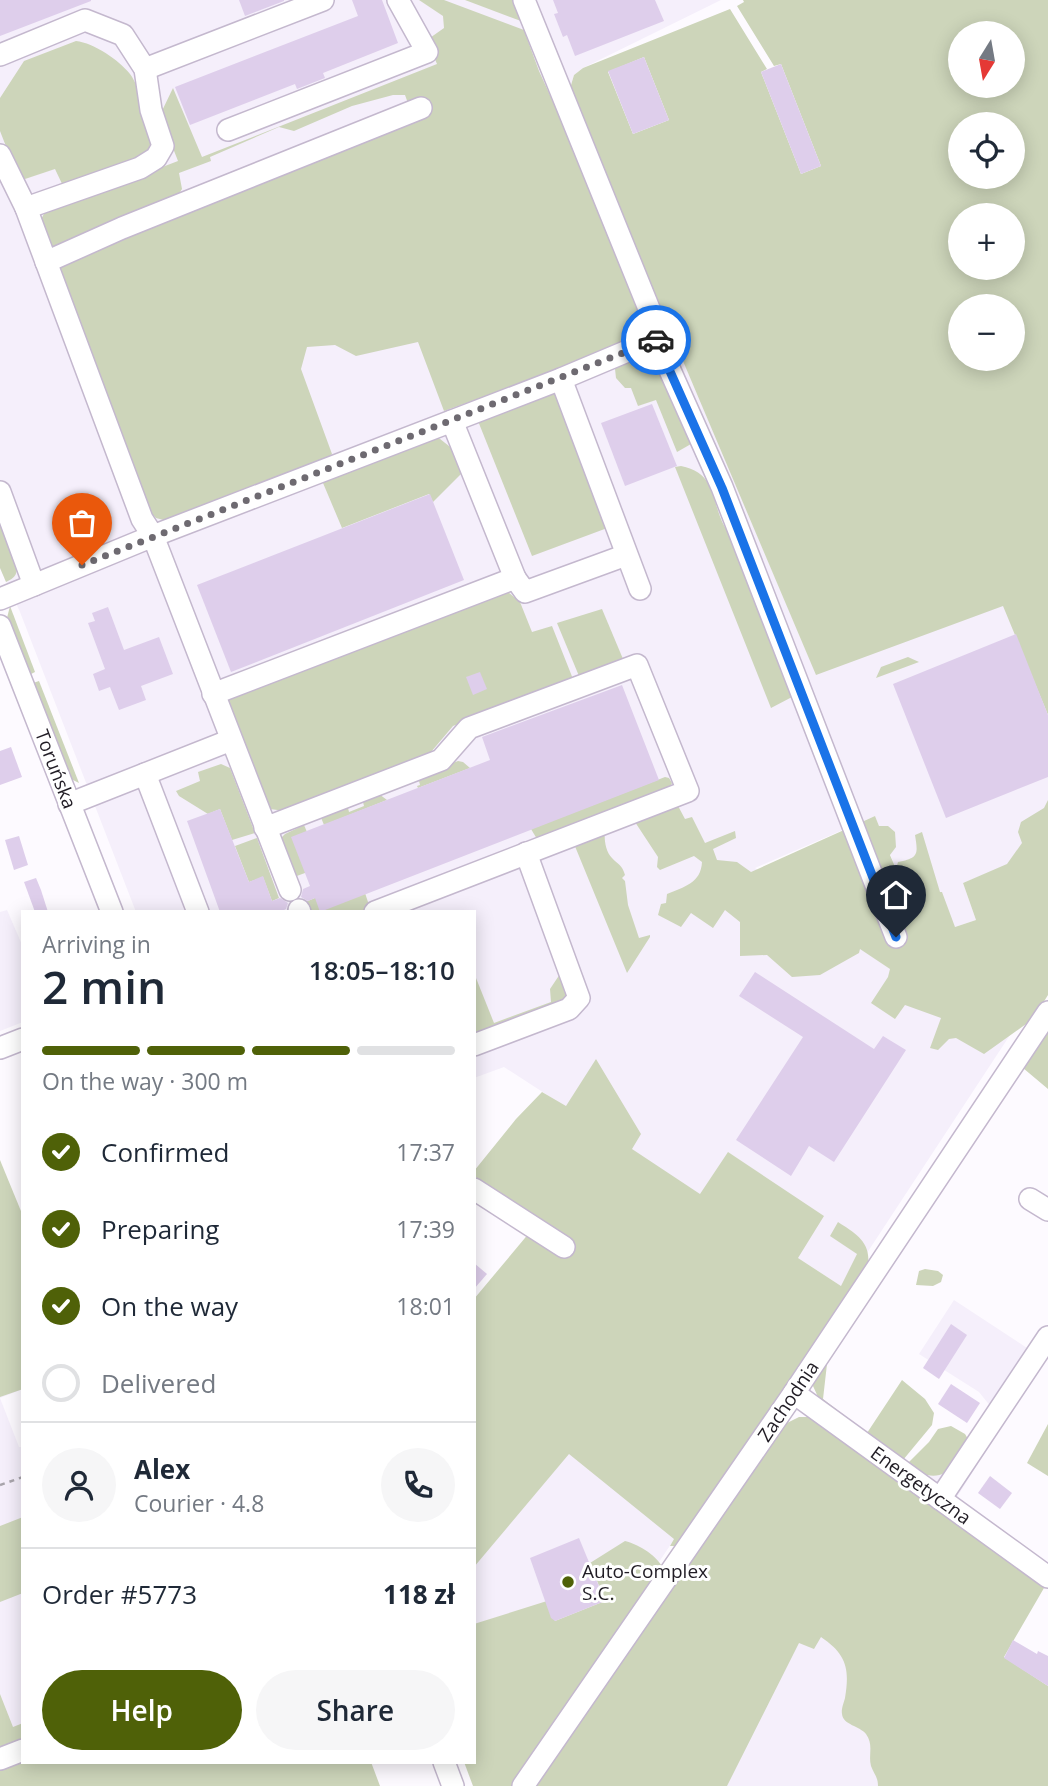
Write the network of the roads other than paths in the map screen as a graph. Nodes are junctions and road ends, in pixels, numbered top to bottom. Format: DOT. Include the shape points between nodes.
graph roads {
  1 [pos="323,0"];
  2 [pos="398,0"];
  3 [pos="524,0"];
  4 [pos="285,7"];
  5 [pos="0,55"];
  6 [pos="145,69"];
  7 [pos="421,108"];
  8 [pos="228,130"];
  9 [pos="0,155"];
  10 [pos="26,208"];
  11 [pos="46,262"];
  12 [pos="656,339"];
  13 [pos="561,379"];
  14 [pos="452,421"];
  15 [pos="0,492"];
  16 [pos="153,536"];
  17 [pos="618,558"];
  18 [pos="515,578"];
  19 [pos="34,585"];
  20 [pos="640,589"];
  21 [pos="0,599"];
  22 [pos="0,626"];
  23 [pos="6,662"];
  24 [pos="213,694"];
  25 [pos="231,740"];
  26 [pos="145,774"];
  27 [pos="69,804"];
  28 [pos="265,828"];
  29 [pos="526,853"];
  30 [pos="290,890"];
  31 [pos="111,910"];
  32 [pos="197,910"];
  33 [pos="380,910"];
  34 [pos="896,937"];
  35 [pos="1048,1012"];
  36 [pos="21,1040"];
  37 [pos="476,1044"];
  38 [pos="0,1048"];
  39 [pos="476,1190"];
  40 [pos="565,1247"];
  41 [pos="1048,1338"];
  42 [pos="794,1393"];
  43 [pos="940,1499"];
  44 [pos="1048,1577"];
  45 [pos="21,1751"];
  46 [pos="0,1759"];
  47 [pos="445,1764"];
  48 [pos="453,1786"];
  49 [pos="523,1786"];
  1 -- 4 [label="street"];
  2 -- 8 [label="street" via="427,52"];
  3 -- 12 [label="street" via="652,316"];
  4 -- 6 [label="street"];
  5 -- 6 [label="street" via="85,20 123,35"];
  6 -- 10 [label="street" via="163,146 156,158"];
  7 -- 11 [label="street"];
  9 -- 10 [label="street"];
  10 -- 11 [label="street"];
  11 -- 16 [label="street" via="142,519"];
  12 -- 13 [label="street"];
  12 -- 34 [label="street" via="722,488"];
  13 -- 14 [label="street"];
  13 -- 20 [label="street"];
  14 -- 16 [label="street"];
  14 -- 18 [label="street"];
  15 -- 19 [label="street"];
  16 -- 19 [label="street"];
  16 -- 24 [label="street"];
  17 -- 18 [label="street" via="525,592"];
  18 -- 24 [label="street"];
  19 -- 21 [label="street"];
  22 -- 23 [label="street, Toruńska"];
  23 -- 27 [label="street, Toruńska"];
  24 -- 25 [label="street"];
  25 -- 26 [label="street"];
  25 -- 28 [label="street"];
  26 -- 27 [label="street"];
  26 -- 32 [label="street"];
  27 -- 31 [label="street, Toruńska"];
  28 -- 29 [label="street" via="441,760 469,728 637,665 688,791"];
  28 -- 30 [label="street"];
  29 -- 33 [label="street"];
  29 -- 37 [label="street" via="579,998 569,1009"];
  35 -- 42 [label="street, Zachodnia"];
  36 -- 38 [label="street"];
  39 -- 40 [label="street"];
  41 -- 43 [label="street"];
  42 -- 43 [label="street, Energetyczna"];
  42 -- 49 [label="street, Zachodnia"];
  43 -- 44 [label="street, Energetyczna"];
  45 -- 46 [label="street"];
  47 -- 48 [label="street"];
}
